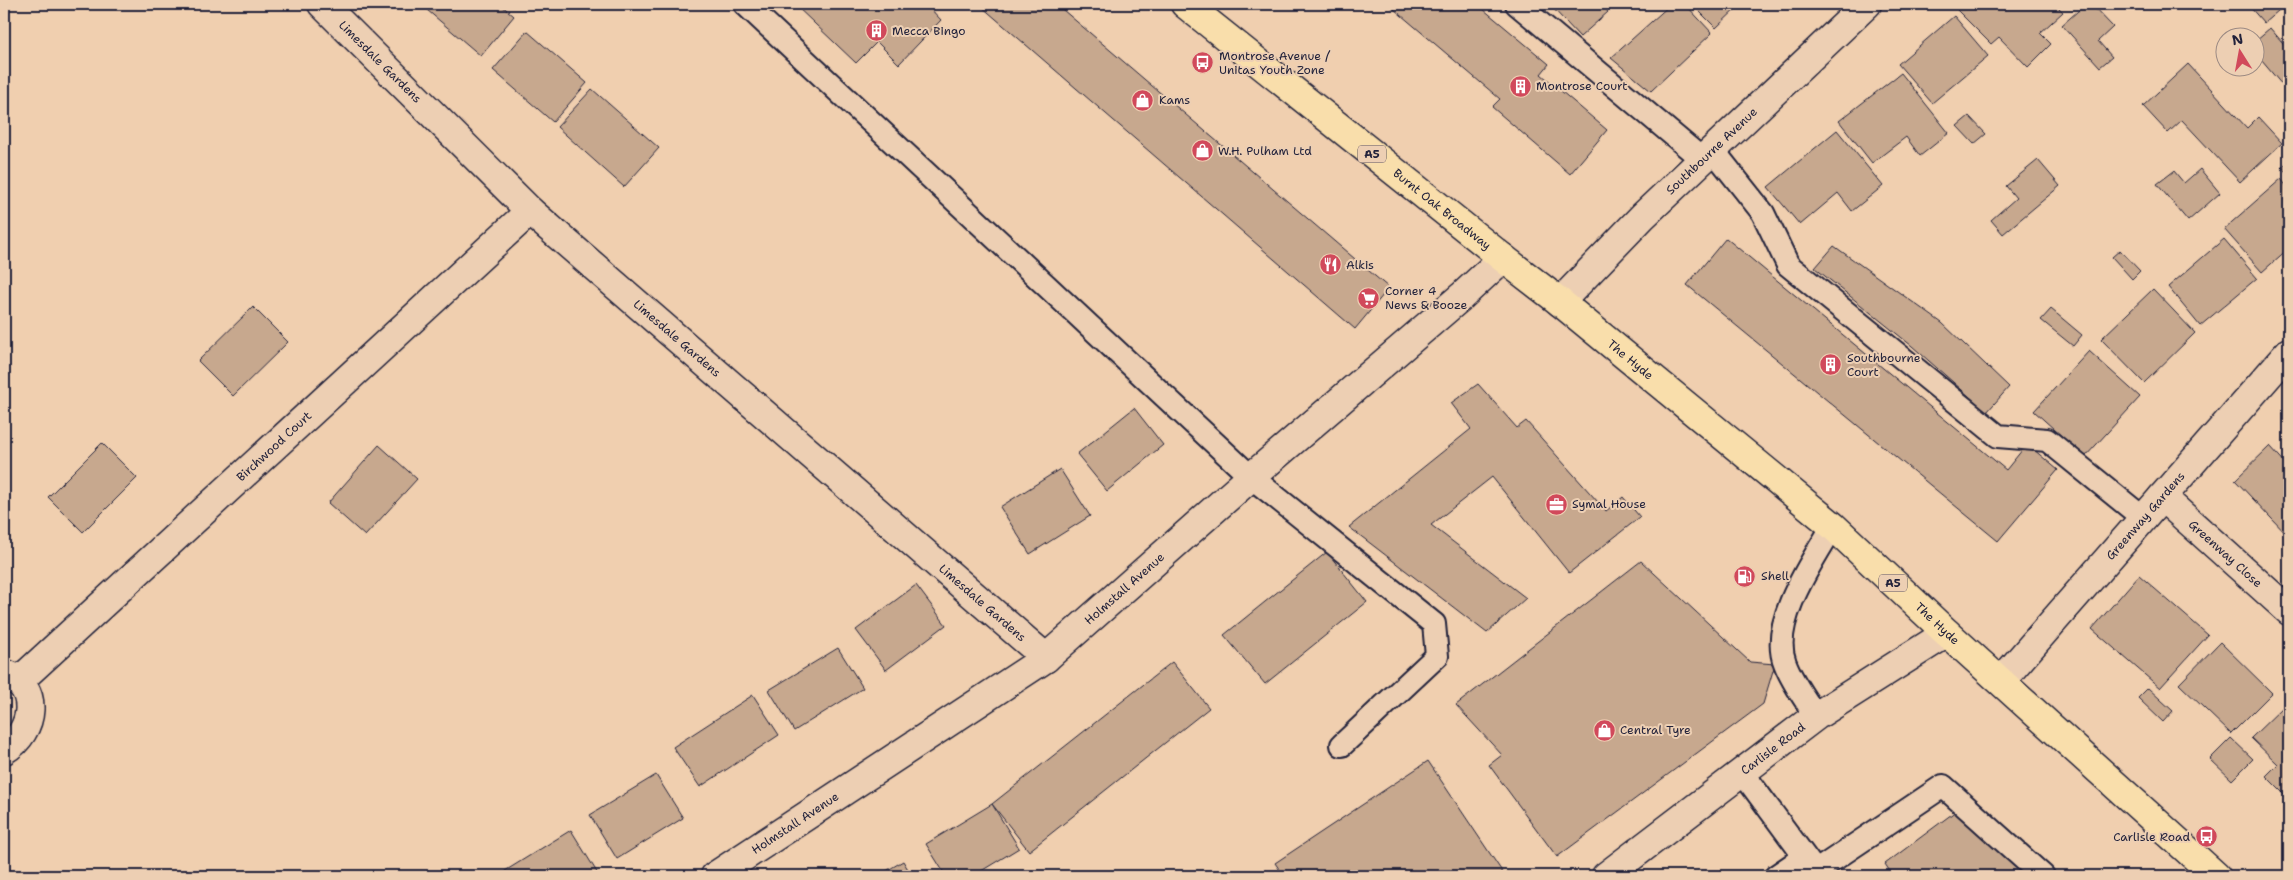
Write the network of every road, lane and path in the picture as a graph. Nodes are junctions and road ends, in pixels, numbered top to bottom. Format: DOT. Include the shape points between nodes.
graph roads {
  1 [pos="322,4"];
  2 [pos="745,4"];
  3 [pos="1185,4"];
  4 [pos="1517,4"];
  5 [pos="1867,4"];
  6 [pos="1708,155"];
  7 [pos="530,212"];
  8 [pos="1503,258"];
  9 [pos="1560,302"];
  10 [pos="2289,352"];
  11 [pos="1251,478"];
  12 [pos="2162,497"];
  13 [pos="2144,518"];
  14 [pos="1833,526"];
  15 [pos="2289,611"];
  16 [pos="1948,633"];
  17 [pos="1046,658"];
  18 [pos="11,678"];
  19 [pos="2002,680"];
  20 [pos="1816,716"];
  21 [pos="1342,745"];
  22 [pos="4,750"];
  23 [pos="1742,772"];
  24 [pos="1813,868"];
  25 [pos="1617,873"];
  26 [pos="716,876"];
  27 [pos="1776,876"];
  28 [pos="2043,876"];
  29 [pos="2216,876"];
  1 -- 7 [label="street, Limesdale Gardens"];
  2 -- 11 [label="lane"];
  3 -- 8 [label="main road, Burnt Oak Broadway / A5"];
  4 -- 6 [label="lane"];
  5 -- 6 [label="street, Southbourne Avenue"];
  6 -- 9 [label="street, Southbourne Avenue"];
  6 -- 13 [label="lane" via="1763,213 1788,265 1998,436 2047,440"];
  7 -- 17 [label="street, Limesdale Gardens"];
  7 -- 18 [label="street, Birchwood Court"];
  8 -- 9 [label="main road, Burnt Oak Broadway / A5"];
  8 -- 11 [label="street, Holmstall Avenue"];
  9 -- 14 [label="main road, The Hyde / A5"];
  10 -- 12 [label="street, Greenway Gardens"];
  11 -- 17 [label="street, Holmstall Avenue"];
  11 -- 21 [label="lane" via="1434,624 1437,656"];
  12 -- 13 [label="street, Greenway Gardens"];
  12 -- 15 [label="street, Greenway Close"];
  13 -- 19 [label="street, Greenway Gardens"];
  14 -- 16 [label="main road, The Hyde / A5"];
  14 -- 20 [label="lane" via="1792,602 1780,640 1784,662"];
  16 -- 19 [label="main road, The Hyde / A5"];
  16 -- 20 [label="street, Carlisle Road"];
  17 -- 26 [label="street, Holmstall Avenue"];
  18 -- 22 [label="street, Birchwood Court" via="26,694 28,722 23,734"];
  19 -- 29 [label="main road, The Hyde / A5"];
  20 -- 23 [label="street, Carlisle Road"];
  23 -- 24 [label="lane"];
  23 -- 25 [label="street, Carlisle Road"];
  24 -- 27 [label="lane"];
  24 -- 28 [label="lane" via="1943,786"];
}
